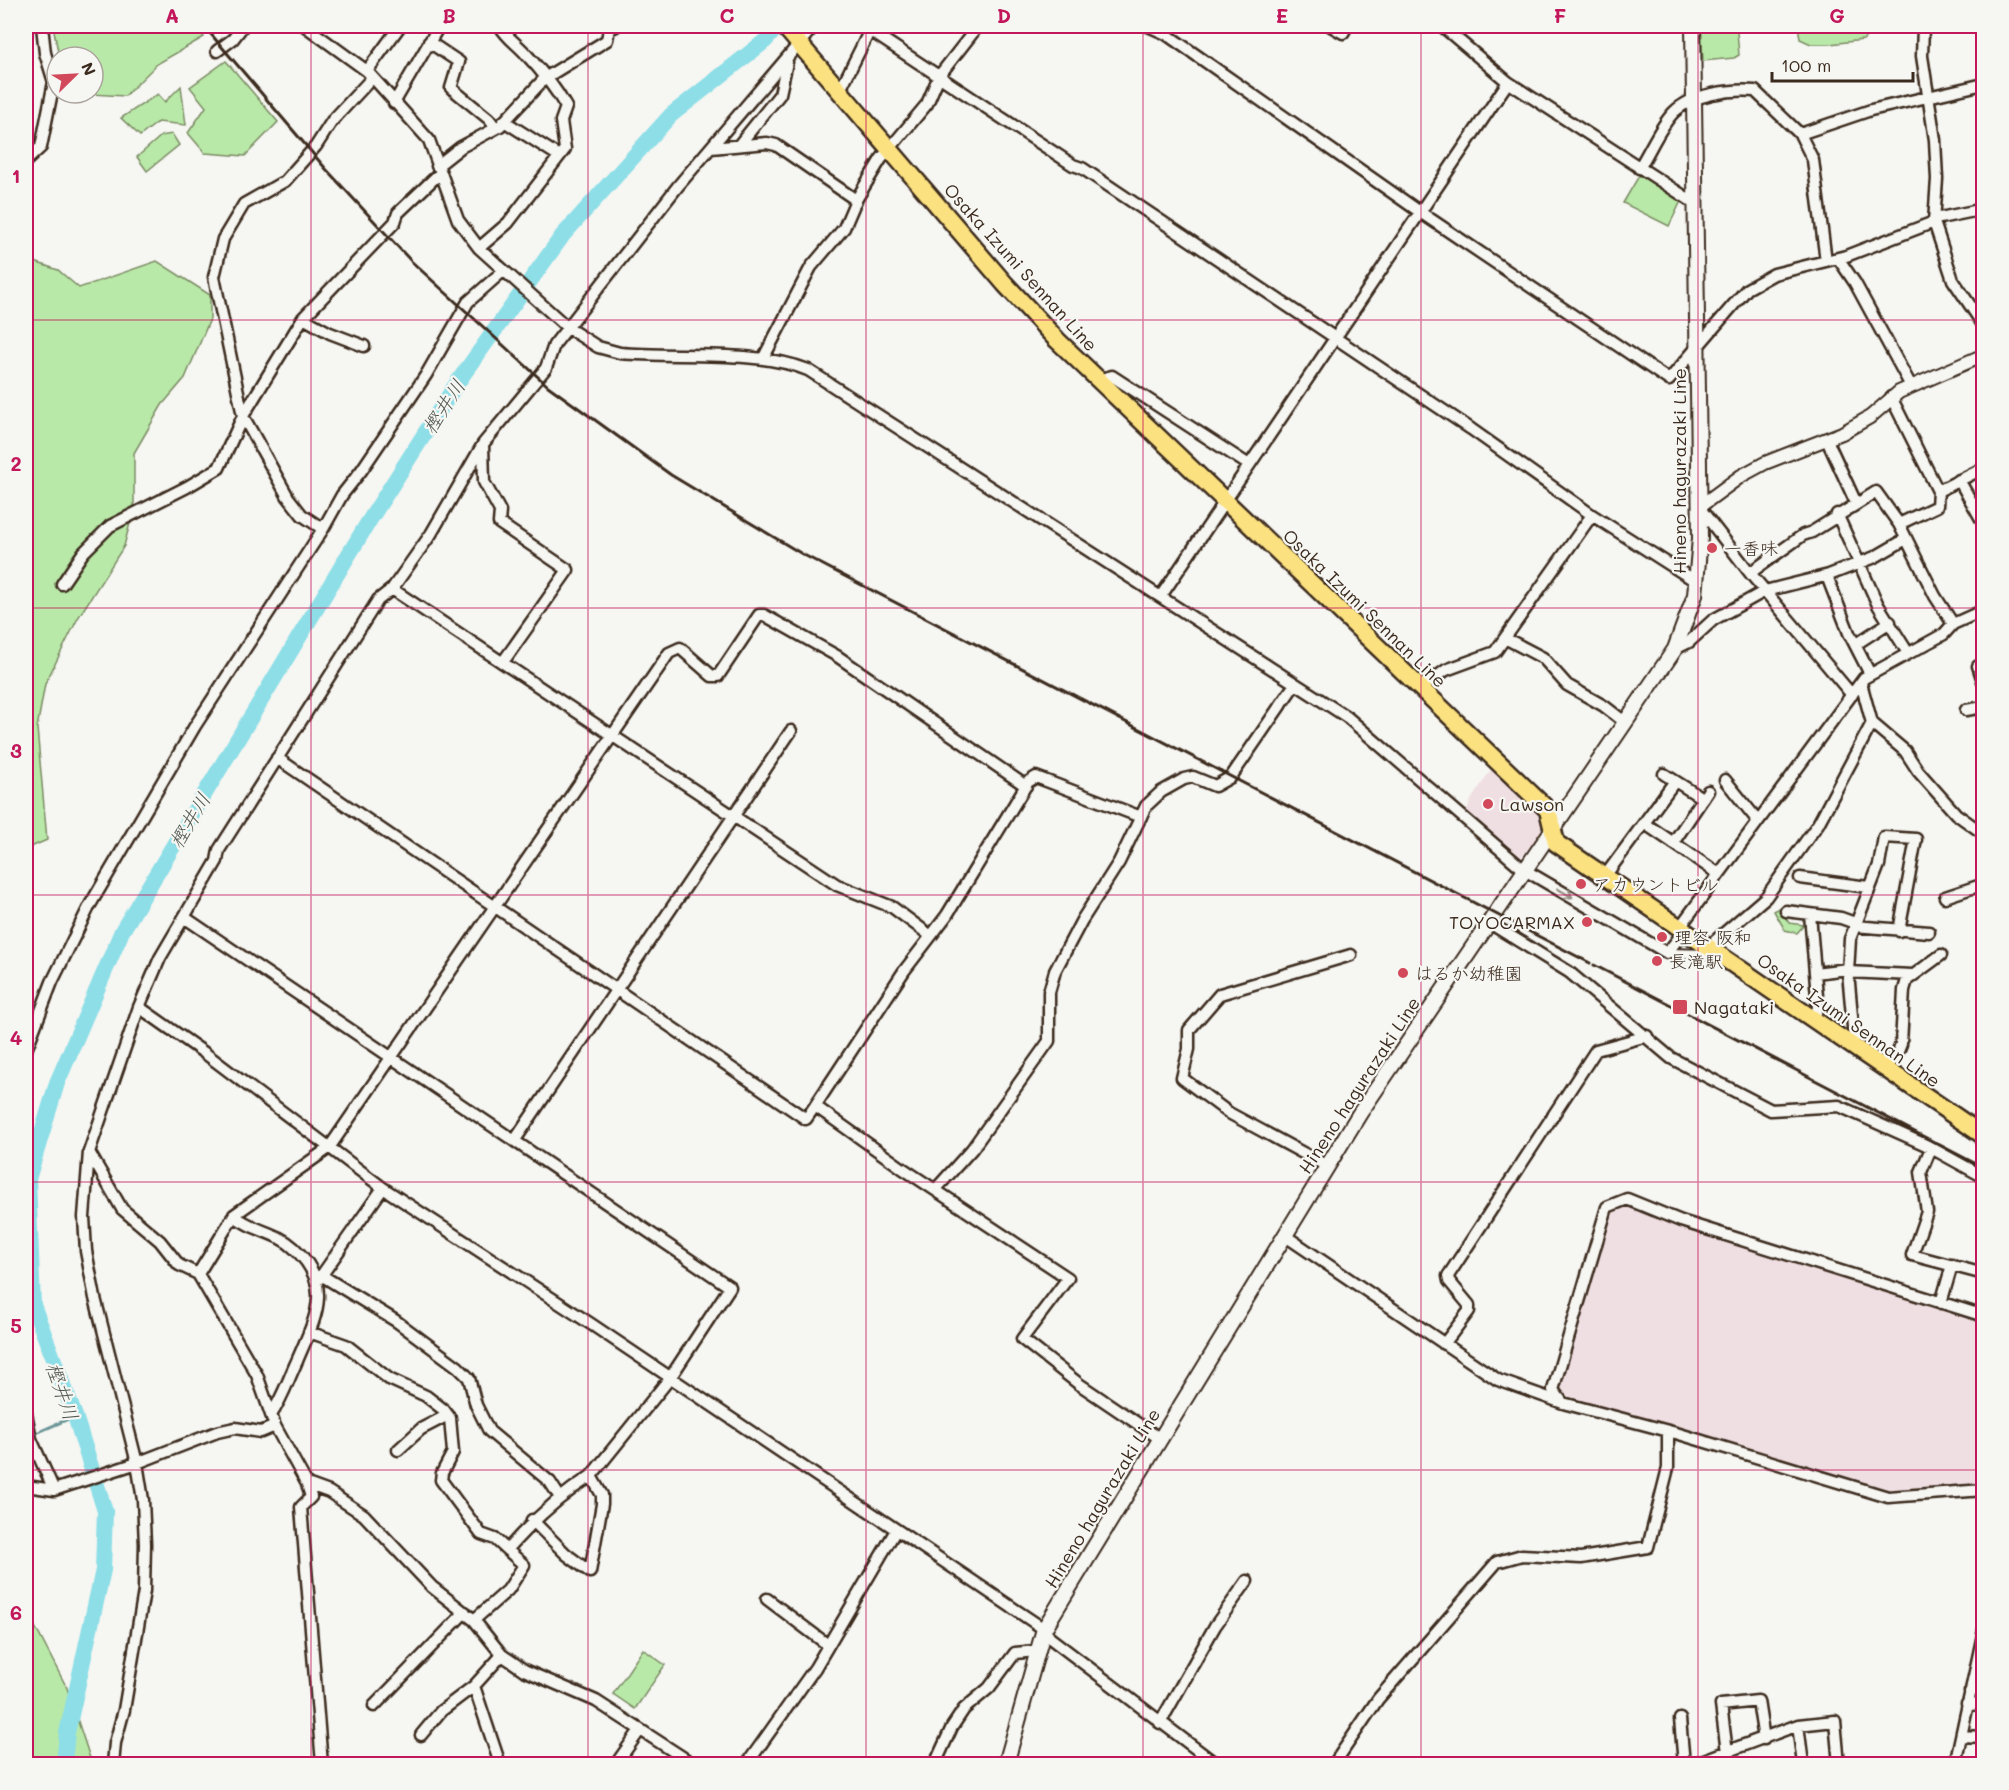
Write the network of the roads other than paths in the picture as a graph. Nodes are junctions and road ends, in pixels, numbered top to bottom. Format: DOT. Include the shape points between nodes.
graph roads {
  1 [pos="42,26"];
  2 [pos="243,26"];
  3 [pos="305,26"];
  4 [pos="400,26"];
  5 [pos="439,26"];
  6 [pos="500,26"];
  7 [pos="814,26"];
  8 [pos="978,26"];
  9 [pos="1148,26"];
  10 [pos="1331,26"];
  11 [pos="1347,26"];
  12 [pos="1442,26"];
  13 [pos="1693,26"];
  14 [pos="1923,26"];
  15 [pos="610,27"];
  16 [pos="867,28"];
  17 [pos="1163,29"];
  18 [pos="793,36"];
  19 [pos="429,42"];
  20 [pos="217,51"];
  21 [pos="788,59"];
  22 [pos="370,74"];
  23 [pos="939,76"];
  24 [pos="547,77"];
  25 [pos="1508,82"];
  26 [pos="1983,84"];
  27 [pos="840,90"];
  28 [pos="1929,98"];
  29 [pos="1692,100"];
  30 [pos="394,104"];
  31 [pos="500,125"];
  32 [pos="1800,134"];
  33 [pos="739,145"];
  34 [pos="711,148"];
  35 [pos="890,148"];
  36 [pos="559,156"];
  37 [pos="26,162"];
  38 [pos="1640,168"];
  39 [pos="439,170"];
  40 [pos="856,200"];
  41 [pos="1694,202"];
  42 [pos="1983,209"];
  43 [pos="1420,212"];
  44 [pos="1935,221"];
  45 [pos="479,248"];
  46 [pos="1838,258"];
  47 [pos="1826,261"];
  48 [pos="506,273"];
  49 [pos="303,318"];
  50 [pos="1983,326"];
  51 [pos="566,327"];
  52 [pos="1335,339"];
  53 [pos="364,346"];
  54 [pos="1696,350"];
  55 [pos="1983,355"];
  56 [pos="763,359"];
  57 [pos="1097,380"];
  58 [pos="1911,386"];
  59 [pos="1891,396"];
  60 [pos="243,416"];
  61 [pos="1827,440"];
  62 [pos="483,444"];
  63 [pos="1249,465"];
  64 [pos="1983,468"];
  65 [pos="1959,480"];
  66 [pos="1938,491"];
  67 [pos="1225,501"];
  68 [pos="1856,503"];
  69 [pos="1699,507"];
  70 [pos="1837,514"];
  71 [pos="1592,515"];
  72 [pos="1899,524"];
  73 [pos="1983,525"];
  74 [pos="323,529"];
  75 [pos="1906,539"];
  76 [pos="1860,563"];
  77 [pos="1750,573"];
  78 [pos="1827,576"];
  79 [pos="1698,582"];
  80 [pos="62,584"];
  81 [pos="392,589"];
  82 [pos="1765,591"];
  83 [pos="1161,596"];
  84 [pos="1983,610"];
  85 [pos="1890,622"];
  86 [pos="1953,624"];
  87 [pos="1505,638"];
  88 [pos="1856,644"];
  89 [pos="1675,649"];
  90 [pos="1908,653"];
  91 [pos="503,662"];
  92 [pos="1978,666"];
  93 [pos="1870,674"];
  94 [pos="1861,683"];
  95 [pos="1295,684"];
  96 [pos="1983,684"];
  97 [pos="1421,688"];
  98 [pos="1852,694"];
  99 [pos="1983,707"];
  100 [pos="1966,710"];
  101 [pos="1626,723"];
  102 [pos="1872,723"];
  103 [pos="791,731"];
  104 [pos="613,734"];
  105 [pos="277,758"];
  106 [pos="1664,774"];
  107 [pos="1725,780"];
  108 [pos="1675,781"];
  109 [pos="1026,786"];
  110 [pos="736,816"];
  111 [pos="1141,817"];
  112 [pos="1758,821"];
  113 [pos="1644,823"];
  114 [pos="1552,829"];
  115 [pos="1983,834"];
  116 [pos="1672,843"];
  117 [pos="1523,869"];
  118 [pos="1719,874"];
  119 [pos="1605,876"];
  120 [pos="1800,878"];
  121 [pos="1983,884"];
  122 [pos="1868,887"];
  123 [pos="1945,897"];
  124 [pos="494,907"];
  125 [pos="1786,910"];
  126 [pos="1810,914"];
  127 [pos="184,917"];
  128 [pos="1488,922"];
  129 [pos="1855,925"];
  130 [pos="1682,928"];
  131 [pos="1899,931"];
  132 [pos="1929,932"];
  133 [pos="931,936"];
  134 [pos="1713,950"];
  135 [pos="1667,953"];
  136 [pos="1351,955"];
  137 [pos="1941,955"];
  138 [pos="1848,971"];
  139 [pos="1815,973"];
  140 [pos="1912,975"];
  141 [pos="617,990"];
  142 [pos="140,1007"];
  143 [pos="1813,1019"];
  144 [pos="1647,1036"];
  145 [pos="1855,1049"];
  146 [pos="26,1050"];
  147 [pos="392,1057"];
  148 [pos="1885,1070"];
  149 [pos="815,1106"];
  150 [pos="1983,1136"];
  151 [pos="515,1140"];
  152 [pos="330,1148"];
  153 [pos="1930,1148"];
  154 [pos="89,1152"];
  155 [pos="1327,1166"];
  156 [pos="1983,1177"];
  157 [pos="383,1188"];
  158 [pos="936,1189"];
  159 [pos="234,1215"];
  160 [pos="1284,1235"];
  161 [pos="1952,1265"];
  162 [pos="198,1274"];
  163 [pos="1983,1274"];
  164 [pos="319,1278"];
  165 [pos="1941,1303"];
  166 [pos="1983,1316"];
  167 [pos="309,1332"];
  168 [pos="1444,1344"];
  169 [pos="670,1378"];
  170 [pos="1563,1403"];
  171 [pos="26,1413"];
  172 [pos="448,1415"];
  173 [pos="273,1420"];
  174 [pos="1668,1431"];
  175 [pos="1159,1438"];
  176 [pos="398,1450"];
  177 [pos="137,1463"];
  178 [pos="591,1476"];
  179 [pos="307,1484"];
  180 [pos="26,1486"];
  181 [pos="54,1490"];
  182 [pos="1983,1490"];
  183 [pos="559,1496"];
  184 [pos="532,1520"];
  185 [pos="896,1530"];
  186 [pos="507,1550"];
  187 [pos="1247,1581"];
  188 [pos="767,1599"];
  189 [pos="465,1612"];
  190 [pos="474,1620"];
  191 [pos="1044,1629"];
  192 [pos="1983,1630"];
  193 [pos="828,1645"];
  194 [pos="1036,1651"];
  195 [pos="502,1655"];
  196 [pos="474,1686"];
  197 [pos="1983,1689"];
  198 [pos="1970,1692"];
  199 [pos="1967,1704"];
  200 [pos="1983,1705"];
  201 [pos="374,1706"];
  202 [pos="1680,1719"];
  203 [pos="1160,1723"];
  204 [pos="1798,1725"];
  205 [pos="640,1730"];
  206 [pos="421,1735"];
  207 [pos="1961,1736"];
  208 [pos="1983,1737"];
  209 [pos="1764,1739"];
  210 [pos="1727,1752"];
  211 [pos="113,1764"];
  212 [pos="322,1764"];
  213 [pos="500,1764"];
  214 [pos="616,1764"];
  215 [pos="693,1764"];
  216 [pos="747,1764"];
  217 [pos="935,1764"];
  218 [pos="1006,1764"];
  219 [pos="1216,1764"];
  220 [pos="1334,1764"];
  221 [pos="1684,1764"];
  222 [pos="1693,1764"];
  223 [pos="1803,1764"];
  224 [pos="1839,1764"];
  225 [pos="1955,1764"];
  1 -- 37 [label="street" via="54,82 41,147"];
  2 -- 20 [label="street"];
  3 -- 22 [label="street"];
  4 -- 22 [label="street"];
  5 -- 19 [label="street"];
  6 -- 24 [label="street"];
  7 -- 18 [label="street"];
  8 -- 23 [label="street"];
  9 -- 17 [label="street"];
  10 -- 11 [label="street" via="1343,33"];
  12 -- 25 [label="street"];
  13 -- 29 [label="main road, Hineno hagurazaki Line"];
  14 -- 28 [label="street" via="1922,56"];
  15 -- 24 [label="street" via="607,40"];
  16 -- 23 [label="street"];
  16 -- 27 [label="street"];
  17 -- 43 [label="street"];
  18 -- 21 [label="street"];
  18 -- 27 [label="main road, Osaka Izumi Sennan Line"];
  19 -- 30 [label="street"];
  19 -- 31 [label="street" via="459,62 451,88"];
  21 -- 33 [label="street" via="780,94"];
  21 -- 34 [label="street"];
  22 -- 30 [label="street"];
  22 -- 60 [label="street" via="285,181 244,204 223,239 214,277"];
  23 -- 35 [label="street" via="927,104"];
  23 -- 52 [label="street"];
  24 -- 31 [label="street"];
  24 -- 36 [label="street" via="566,107 561,121 565,148"];
  25 -- 38 [label="street"];
  25 -- 43 [label="street"];
  26 -- 28 [label="street"];
  27 -- 35 [label="main road, Osaka Izumi Sennan Line"];
  28 -- 32 [label="street" via="1861,112"];
  28 -- 44 [label="street" via="1935,140"];
  29 -- 32 [label="street" via="1739,90 1755,91"];
  29 -- 38 [label="street" via="1673,113"];
  29 -- 41 [label="main road, Hineno hagurazaki Line"];
  30 -- 39 [label="street" via="429,140"];
  31 -- 36 [label="street"];
  31 -- 39 [label="street" via="461,147"];
  32 -- 47 [label="street" via="1814,160"];
  33 -- 34 [label="street"];
  33 -- 40 [label="street" via="776,145"];
  34 -- 51 [label="street"];
  35 -- 40 [label="street"];
  35 -- 57 [label="main road, Osaka Izumi Sennan Line" via="1005,284"];
  36 -- 45 [label="street" via="508,223"];
  38 -- 41 [label="street"];
  39 -- 45 [label="street" via="458,220"];
  39 -- 49 [label="street"];
  40 -- 56 [label="street" via="844,228 811,267"];
  41 -- 54 [label="main road, Hineno hagurazaki Line"];
  42 -- 44 [label="street"];
  43 -- 52 [label="street"];
  43 -- 54 [label="street" via="1669,380"];
  44 -- 46 [label="street"];
  44 -- 50 [label="street" via="1953,280"];
  45 -- 48 [label="street"];
  46 -- 47 [label="street"];
  46 -- 58 [label="street"];
  47 -- 54 [label="street" via="1774,274 1747,290"];
  48 -- 51 [label="street"];
  48 -- 74 [label="street" via="468,302 426,375 342,495"];
  49 -- 53 [label="street"];
  49 -- 60 [label="street"];
  51 -- 56 [label="street" via="598,347 620,353"];
  51 -- 62 [label="street" via="546,368"];
  52 -- 63 [label="street"];
  52 -- 71 [label="street"];
  54 -- 69 [label="main road, Hineno hagurazaki Line"];
  55 -- 58 [label="street"];
  56 -- 83 [label="street" via="808,370"];
  57 -- 63 [label="street" via="1112,376"];
  57 -- 67 [label="main road, Osaka Izumi Sennan Line"];
  58 -- 59 [label="street"];
  59 -- 61 [label="street" via="1870,417"];
  59 -- 66 [label="street"];
  60 -- 74 [label="street" via="288,497 302,515"];
  60 -- 80 [label="street" via="219,468 110,526 83,553"];
  61 -- 68 [label="street"];
  61 -- 69 [label="street" via="1765,463"];
  62 -- 81 [label="street" via="431,534"];
  62 -- 91 [label="street" via="484,482 500,511 499,523 568,570"];
  63 -- 67 [label="street"];
  64 -- 65 [label="street"];
  65 -- 66 [label="street"];
  65 -- 73 [label="street"];
  66 -- 72 [label="street" via="1937,506"];
  67 -- 83 [label="street"];
  67 -- 97 [label="main road, Osaka Izumi Sennan Line"];
  68 -- 70 [label="street"];
  68 -- 72 [label="street" via="1876,492"];
  69 -- 77 [label="street"];
  69 -- 79 [label="main road, Hineno hagurazaki Line"];
  70 -- 76 [label="street"];
  70 -- 77 [label="street"];
  71 -- 79 [label="street"];
  71 -- 87 [label="street"];
  72 -- 75 [label="street"];
  74 -- 146 [label="street" via="195,726 90,904 52,982"];
  75 -- 76 [label="street"];
  75 -- 86 [label="street"];
  76 -- 78 [label="street"];
  76 -- 85 [label="street"];
  77 -- 82 [label="street"];
  78 -- 82 [label="street"];
  78 -- 88 [label="street"];
  79 -- 89 [label="main road, Hineno hagurazaki Line"];
  81 -- 91 [label="street"];
  81 -- 105 [label="street" via="378,600"];
  82 -- 89 [label="street" via="1713,620"];
  82 -- 98 [label="street"];
  83 -- 95 [label="street"];
  84 -- 86 [label="street"];
  85 -- 88 [label="street"];
  85 -- 90 [label="street"];
  86 -- 90 [label="street" via="1944,634"];
  87 -- 97 [label="street" via="1494,652 1446,670"];
  87 -- 101 [label="street" via="1544,658 1567,685"];
  88 -- 93 [label="street"];
  89 -- 101 [label="main road, Hineno hagurazaki Line"];
  90 -- 93 [label="street"];
  91 -- 104 [label="street"];
  92 -- 96 [label="street"];
  93 -- 94 [label="street"];
  94 -- 98 [label="street"];
  94 -- 102 [label="street"];
  95 -- 111 [label="street" via="1232,777 1215,786 1193,777 1184,779 1161,792"];
  95 -- 117 [label="street" via="1347,717"];
  97 -- 114 [label="main road, Osaka Izumi Sennan Line" via="1548,810"];
  98 -- 112 [label="street"];
  99 -- 100 [label="street"];
  101 -- 114 [label="main road, Hineno hagurazaki Line"];
  102 -- 115 [label="street" via="1905,751 1956,814"];
  102 -- 134 [label="street" via="1828,808 1766,897"];
  103 -- 110 [label="street"];
  104 -- 109 [label="street" via="669,652 680,648 712,676 718,676 759,615 764,615 837,656"];
  104 -- 110 [label="street"];
  104 -- 124 [label="street"];
  105 -- 124 [label="street"];
  105 -- 127 [label="street" via="219,850 217,861"];
  106 -- 108 [label="street"];
  107 -- 112 [label="street"];
  108 -- 113 [label="street"];
  108 -- 116 [label="street" via="1705,795"];
  109 -- 111 [label="street" via="1036,777"];
  109 -- 133 [label="street" via="948,915"];
  110 -- 133 [label="street" via="837,885 892,907"];
  110 -- 141 [label="street"];
  111 -- 158 [label="street" via="1055,971 1049,992 1049,1041 972,1149"];
  112 -- 118 [label="street"];
  113 -- 116 [label="street"];
  113 -- 119 [label="street"];
  114 -- 117 [label="main road, Hineno hagurazaki Line"];
  114 -- 119 [label="main road, Osaka Izumi Sennan Line" via="1556,843"];
  116 -- 118 [label="street"];
  117 -- 128 [label="main road, Hineno hagurazaki Line"];
  117 -- 135 [label="street, one-way"];
  118 -- 130 [label="street"];
  119 -- 130 [label="main road, Osaka Izumi Sennan Line"];
  120 -- 122 [label="street"];
  121 -- 123 [label="street"];
  122 -- 129 [label="street"];
  122 -- 131 [label="street" via="1879,865 1884,837 1916,839"];
  124 -- 141 [label="street"];
  124 -- 147 [label="street"];
  125 -- 126 [label="street"];
  126 -- 129 [label="street"];
  126 -- 139 [label="street"];
  127 -- 142 [label="street" via="160,958"];
  127 -- 147 [label="street"];
  128 -- 144 [label="street" via="1569,972"];
  128 -- 155 [label="main road, Hineno hagurazaki Line"];
  129 -- 131 [label="street"];
  129 -- 138 [label="street"];
  130 -- 134 [label="main road, Osaka Izumi Sennan Line"];
  130 -- 135 [label="street"];
  131 -- 132 [label="street"];
  133 -- 149 [label="street"];
  134 -- 135 [label="street"];
  134 -- 143 [label="main road, Osaka Izumi Sennan Line"];
  136 -- 155 [label="street" via="1220,994 1189,1030 1190,1049 1182,1078 1229,1113"];
  137 -- 140 [label="street"];
  138 -- 139 [label="street"];
  138 -- 140 [label="street"];
  138 -- 145 [label="street"];
  139 -- 143 [label="street" via="1818,1008"];
  140 -- 148 [label="street" via="1904,990 1900,1044"];
  141 -- 149 [label="street" via="806,1119"];
  141 -- 151 [label="street"];
  142 -- 152 [label="street"];
  142 -- 154 [label="street"];
  143 -- 145 [label="main road, Osaka Izumi Sennan Line"];
  144 -- 153 [label="street" via="1671,1058 1771,1110 1839,1107"];
  144 -- 168 [label="street" via="1596,1050 1448,1276 1469,1305 1469,1311"];
  145 -- 148 [label="main road, Osaka Izumi Sennan Line"];
  147 -- 151 [label="street"];
  147 -- 152 [label="street"];
  148 -- 150 [label="main road, Osaka Izumi Sennan Line"];
  149 -- 158 [label="street"];
  151 -- 169 [label="street" via="730,1287"];
  152 -- 157 [label="street"];
  152 -- 159 [label="street"];
  153 -- 156 [label="street"];
  153 -- 161 [label="street" via="1921,1172 1927,1212 1912,1255"];
  154 -- 162 [label="street" via="122,1209 160,1241 179,1265"];
  154 -- 177 [label="street" via="84,1217 86,1251 94,1298"];
  155 -- 160 [label="main road, Hineno hagurazaki Line"];
  157 -- 164 [label="street"];
  157 -- 169 [label="street"];
  158 -- 175 [label="street" via="1068,1278 1022,1339 1079,1384"];
  159 -- 162 [label="street"];
  159 -- 164 [label="street" via="245,1225 273,1234 292,1247"];
  160 -- 168 [label="street"];
  160 -- 175 [label="main road, Hineno hagurazaki Line"];
  161 -- 163 [label="street"];
  161 -- 165 [label="street"];
  162 -- 173 [label="street" via="256,1375"];
  164 -- 167 [label="street" via="319,1302"];
  164 -- 183 [label="street" via="396,1321 458,1366 469,1378 489,1431 550,1482"];
  165 -- 166 [label="street"];
  165 -- 170 [label="street" via="1681,1221 1627,1199 1607,1207 1553,1390"];
  167 -- 172 [label="street" via="356,1351 389,1379 436,1402"];
  167 -- 173 [label="street"];
  168 -- 170 [label="street" via="1508,1386"];
  169 -- 178 [label="street"];
  169 -- 185 [label="street"];
  170 -- 174 [label="street"];
  171 -- 181 [label="street" via="31,1439"];
  172 -- 176 [label="street" via="421,1429"];
  172 -- 186 [label="street" via="453,1452 441,1480 481,1534 495,1539"];
  173 -- 177 [label="street" via="261,1432 235,1428 217,1432"];
  173 -- 179 [label="street"];
  174 -- 182 [label="street" via="1888,1497"];
  174 -- 220 [label="street" via="1668,1468 1648,1547 1581,1557 1522,1556 1497,1562 1378,1699"];
  175 -- 191 [label="main road, Hineno hagurazaki Line"];
  177 -- 181 [label="street"];
  177 -- 211 [label="street" via="143,1500 144,1591"];
  178 -- 183 [label="street"];
  178 -- 184 [label="street" via="603,1504 590,1572"];
  179 -- 189 [label="street" via="329,1492 364,1515 432,1587"];
  179 -- 212 [label="street" via="311,1497 301,1507"];
  180 -- 181 [label="street"];
  183 -- 184 [label="street"];
  184 -- 186 [label="street"];
  185 -- 191 [label="street"];
  185 -- 193 [label="street"];
  186 -- 190 [label="street" via="524,1565 508,1590"];
  187 -- 203 [label="street" via="1215,1626"];
  188 -- 193 [label="street"];
  189 -- 190 [label="street"];
  189 -- 201 [label="street"];
  190 -- 195 [label="street"];
  191 -- 194 [label="main road, Hineno hagurazaki Line"];
  191 -- 203 [label="street" via="1050,1638"];
  192 -- 198 [label="street"];
  193 -- 216 [label="street"];
  194 -- 217 [label="street" via="1015,1653 989,1688 969,1702"];
  194 -- 218 [label="main road, Hineno hagurazaki Line"];
  195 -- 196 [label="street"];
  195 -- 205 [label="street" via="524,1670 596,1701"];
  196 -- 206 [label="street" via="448,1704"];
  196 -- 213 [label="street"];
  197 -- 198 [label="street"];
  198 -- 199 [label="street"];
  199 -- 200 [label="street"];
  199 -- 207 [label="street"];
  202 -- 221 [label="street"];
  203 -- 219 [label="street"];
  204 -- 209 [label="street"];
  204 -- 223 [label="street"];
  204 -- 224 [label="street" via="1835,1721"];
  205 -- 214 [label="street"];
  205 -- 215 [label="street"];
  207 -- 208 [label="street"];
  207 -- 225 [label="street"];
  209 -- 210 [label="street"];
  209 -- 210 [label="street" via="1758,1701 1721,1705"];
  210 -- 222 [label="street"];
}
